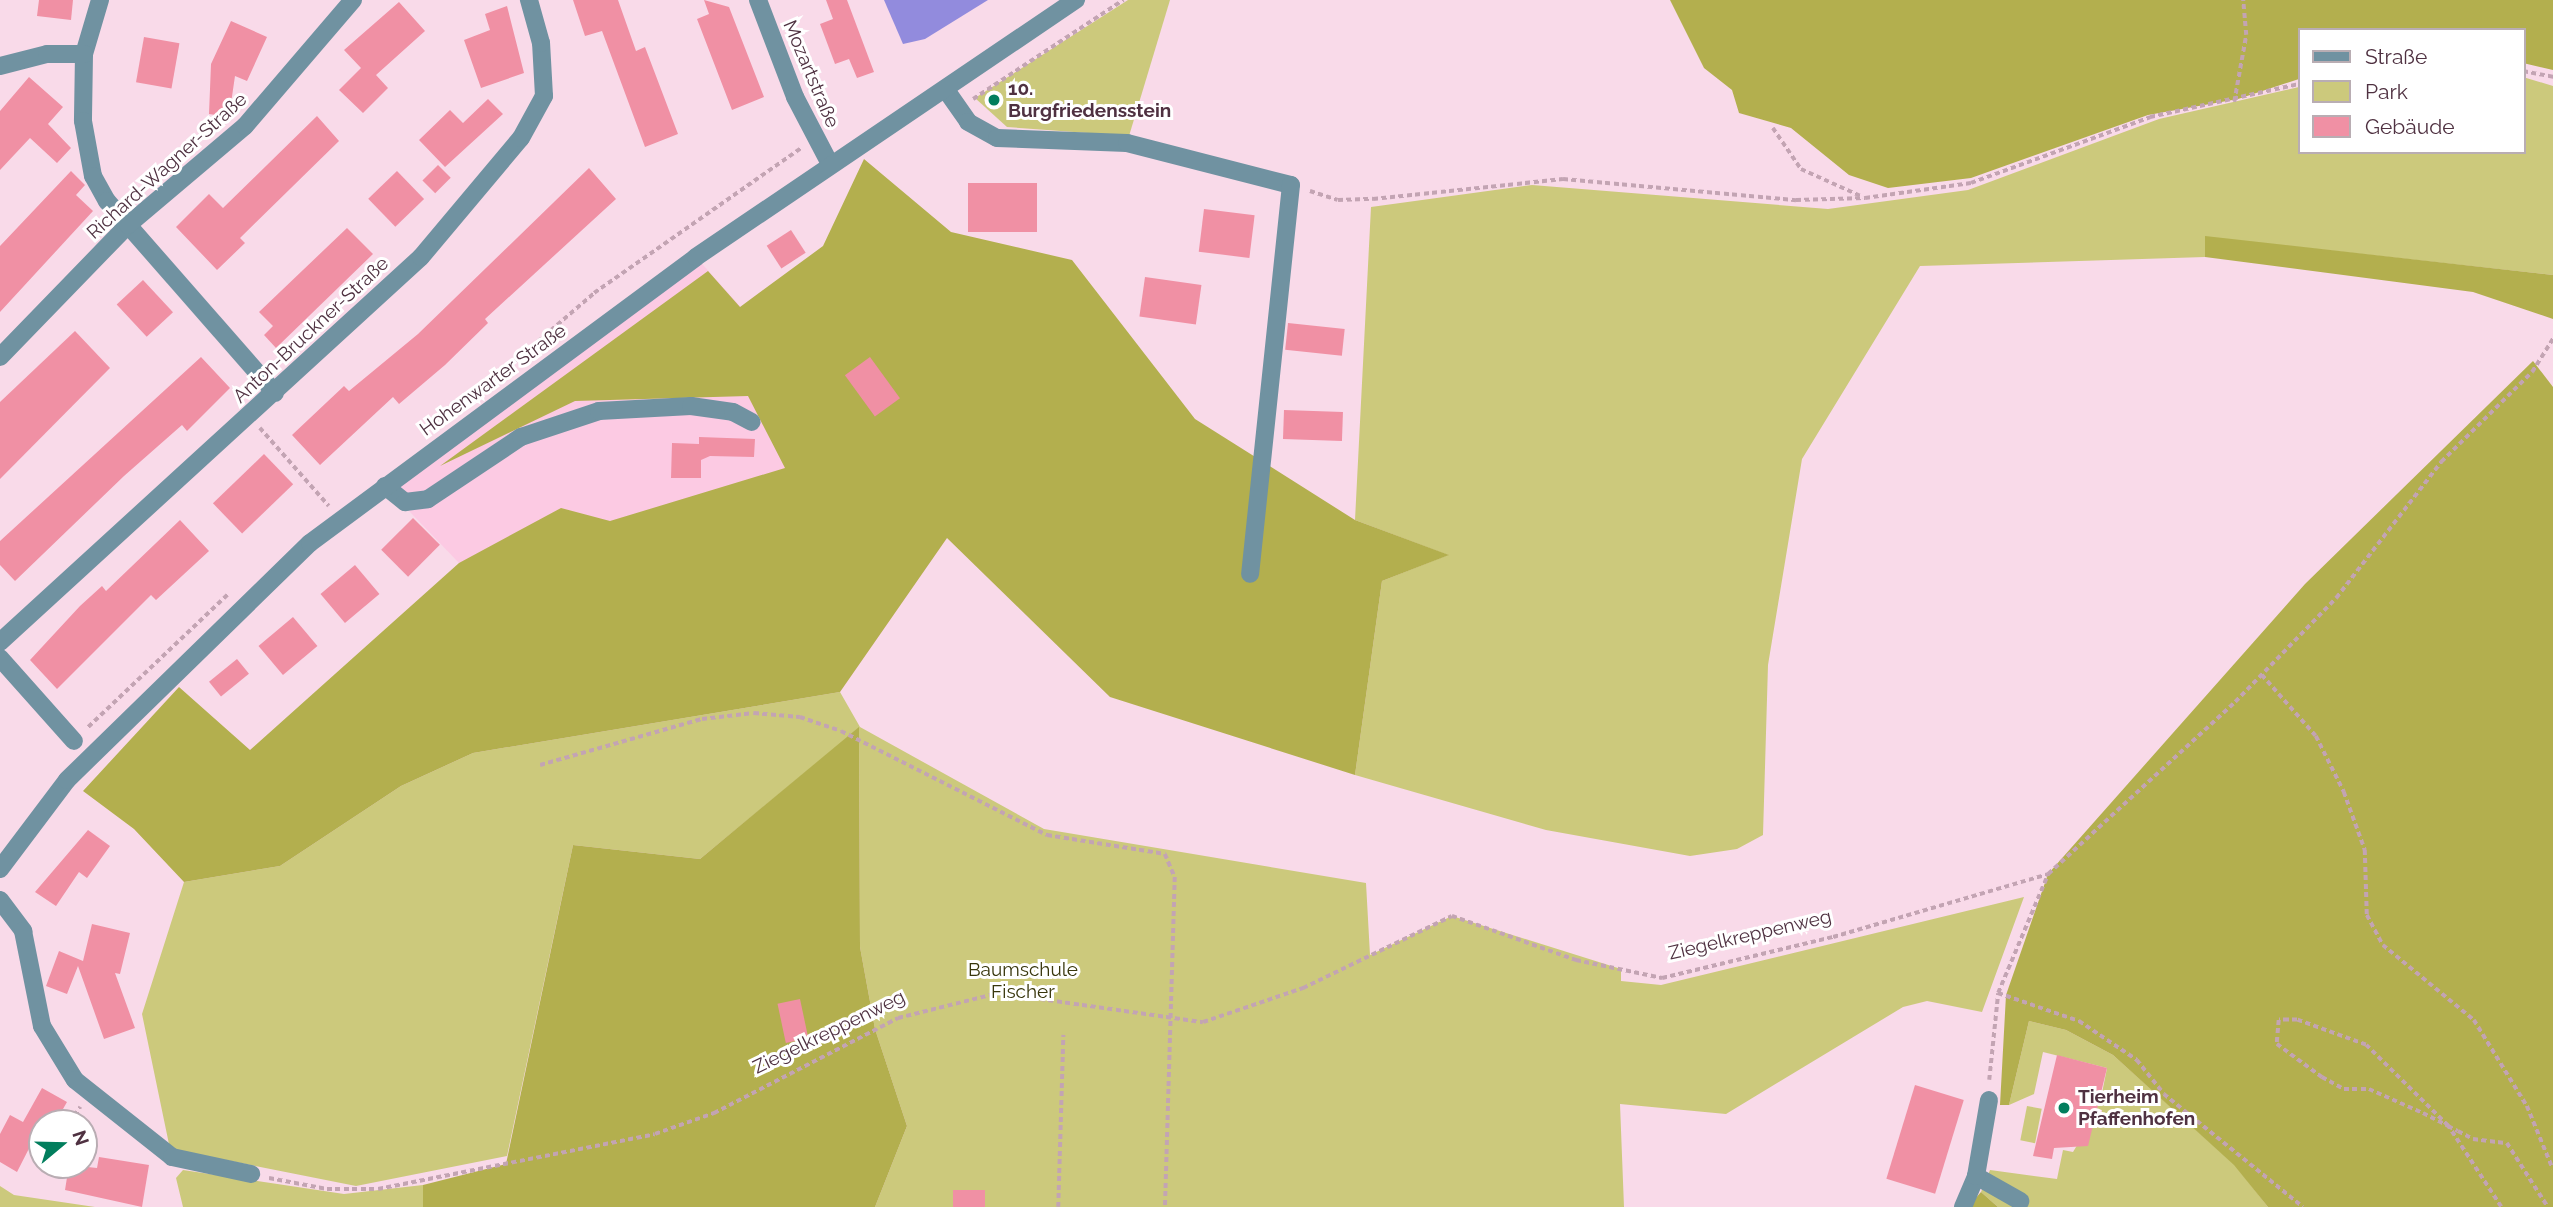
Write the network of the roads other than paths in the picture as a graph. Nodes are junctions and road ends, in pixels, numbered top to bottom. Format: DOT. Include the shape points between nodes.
graph roads {
  1 [pos="100,0"];
  2 [pos="353,0"];
  3 [pos="529,0"];
  4 [pos="758,0"];
  5 [pos="1076,0"];
  6 [pos="84,54"];
  7 [pos="0,66"];
  8 [pos="946,90"];
  9 [pos="830,163"];
  10 [pos="128,225"];
  11 [pos="0,357"];
  12 [pos="275,393"];
  13 [pos="752,422"];
  14 [pos="385,486"];
  15 [pos="1250,574"];
  16 [pos="2,637"];
  17 [pos="0,658"];
  18 [pos="74,741"];
  19 [pos="0,869"];
  20 [pos="0,900"];
  21 [pos="1989,1100"];
  22 [pos="251,1174"];
  23 [pos="1976,1176"];
  24 [pos="2020,1201"];
  25 [pos="1963,1207"];
  1 -- 6 [label="street"];
  2 -- 10 [label="street, Richard-Wagner-Straße" via="245,127"];
  3 -- 12 [label="street, Anton-Bruckner-Straße" via="541,43 544,96 527,129 421,257"];
  4 -- 9 [label="street, Mozartstraße" via="794,97"];
  5 -- 8 [label="street, Hohenwarter Straße"];
  6 -- 7 [label="street" via="47,54"];
  6 -- 10 [label="street" via="89,163"];
  8 -- 9 [label="street, Hohenwarter Straße"];
  8 -- 15 [label="street" via="957,109 997,138 1150,147 1291,185"];
  9 -- 14 [label="street, Hohenwarter Straße"];
  10 -- 11 [label="street, Richard-Wagner-Straße"];
  10 -- 12 [label="street"];
  12 -- 16 [label="street, Anton-Bruckner-Straße"];
  13 -- 14 [label="street" via="733,412 691,406 599,411 521,438 428,499 405,502"];
  14 -- 19 [label="street, Hohenwarter Straße" via="310,543 167,676 67,780"];
  17 -- 18 [label="street"];
  20 -- 22 [label="street" via="23,931 42,1026 75,1080 172,1157"];
  21 -- 23 [label="street"];
  23 -- 24 [label="street"];
  23 -- 25 [label="street"];
}
